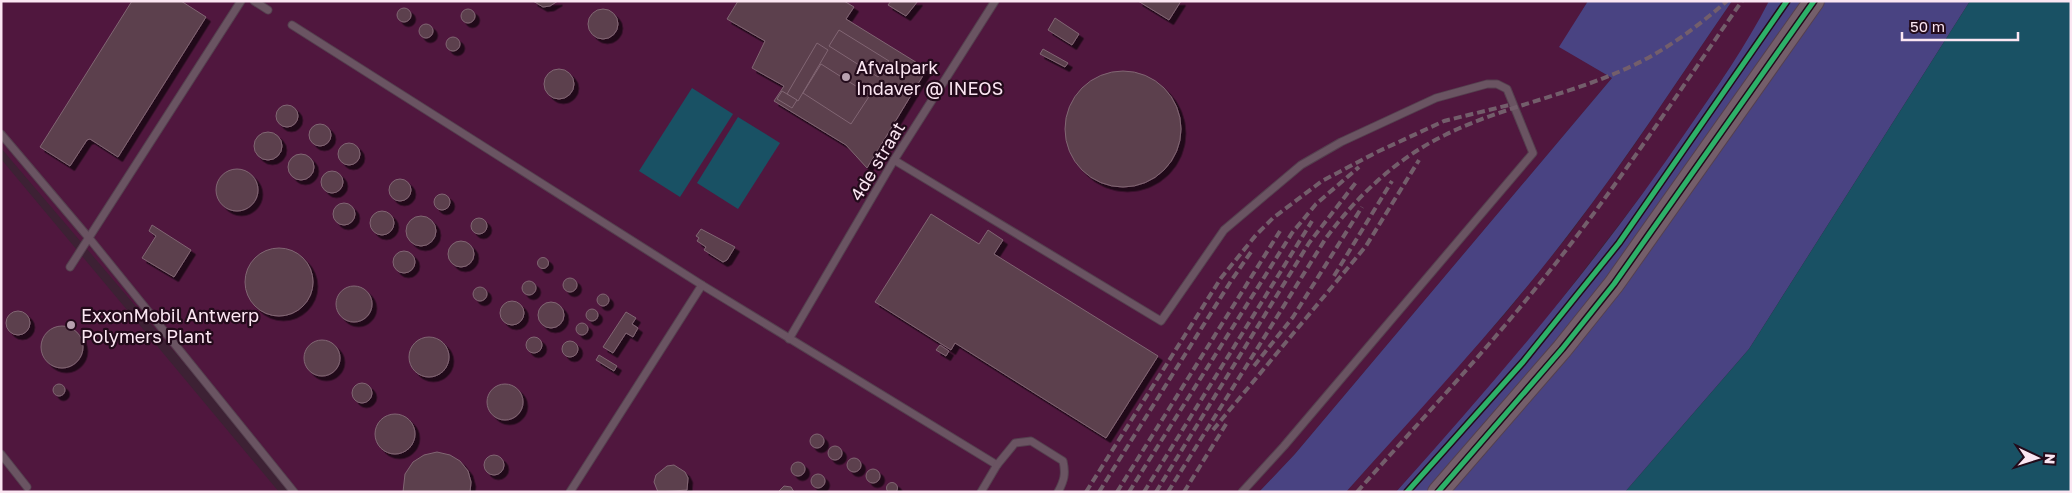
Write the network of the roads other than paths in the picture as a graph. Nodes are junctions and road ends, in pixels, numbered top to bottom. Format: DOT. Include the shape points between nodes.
graph roads {
  1 [pos="241,1"];
  2 [pos="254,1"];
  3 [pos="995,1"];
  4 [pos="1814,1"];
  5 [pos="268,10"];
  6 [pos="292,25"];
  7 [pos="1,134"];
  8 [pos="894,160"];
  9 [pos="89,238"];
  10 [pos="70,267"];
  11 [pos="702,285"];
  12 [pos="790,339"];
  13 [pos="1,454"];
  14 [pos="997,465"];
  15 [pos="27,487"];
  16 [pos="294,492"];
  17 [pos="570,492"];
  18 [pos="980,492"];
  19 [pos="1058,492"];
  20 [pos="1242,492"];
  21 [pos="1438,492"];
  1 -- 9 [label="lane"];
  2 -- 5 [label="lane"];
  3 -- 8 [label="lane, 4de straat"];
  4 -- 21 [label="street" via="1614,284"];
  6 -- 11 [label="lane"];
  7 -- 9 [label="lane"];
  8 -- 12 [label="lane, 4de straat"];
  8 -- 20 [label="lane" via="1160,321 1224,230 1301,165 1340,142 1436,98 1487,84 1507,89 1532,153"];
  9 -- 10 [label="lane"];
  9 -- 16 [label="lane"];
  11 -- 12 [label="lane"];
  11 -- 17 [label="lane"];
  12 -- 14 [label="lane"];
  13 -- 15 [label="lane"];
  14 -- 18 [label="lane"];
  14 -- 19 [label="lane" via="1015,443 1032,441 1063,462 1066,471"];
}
